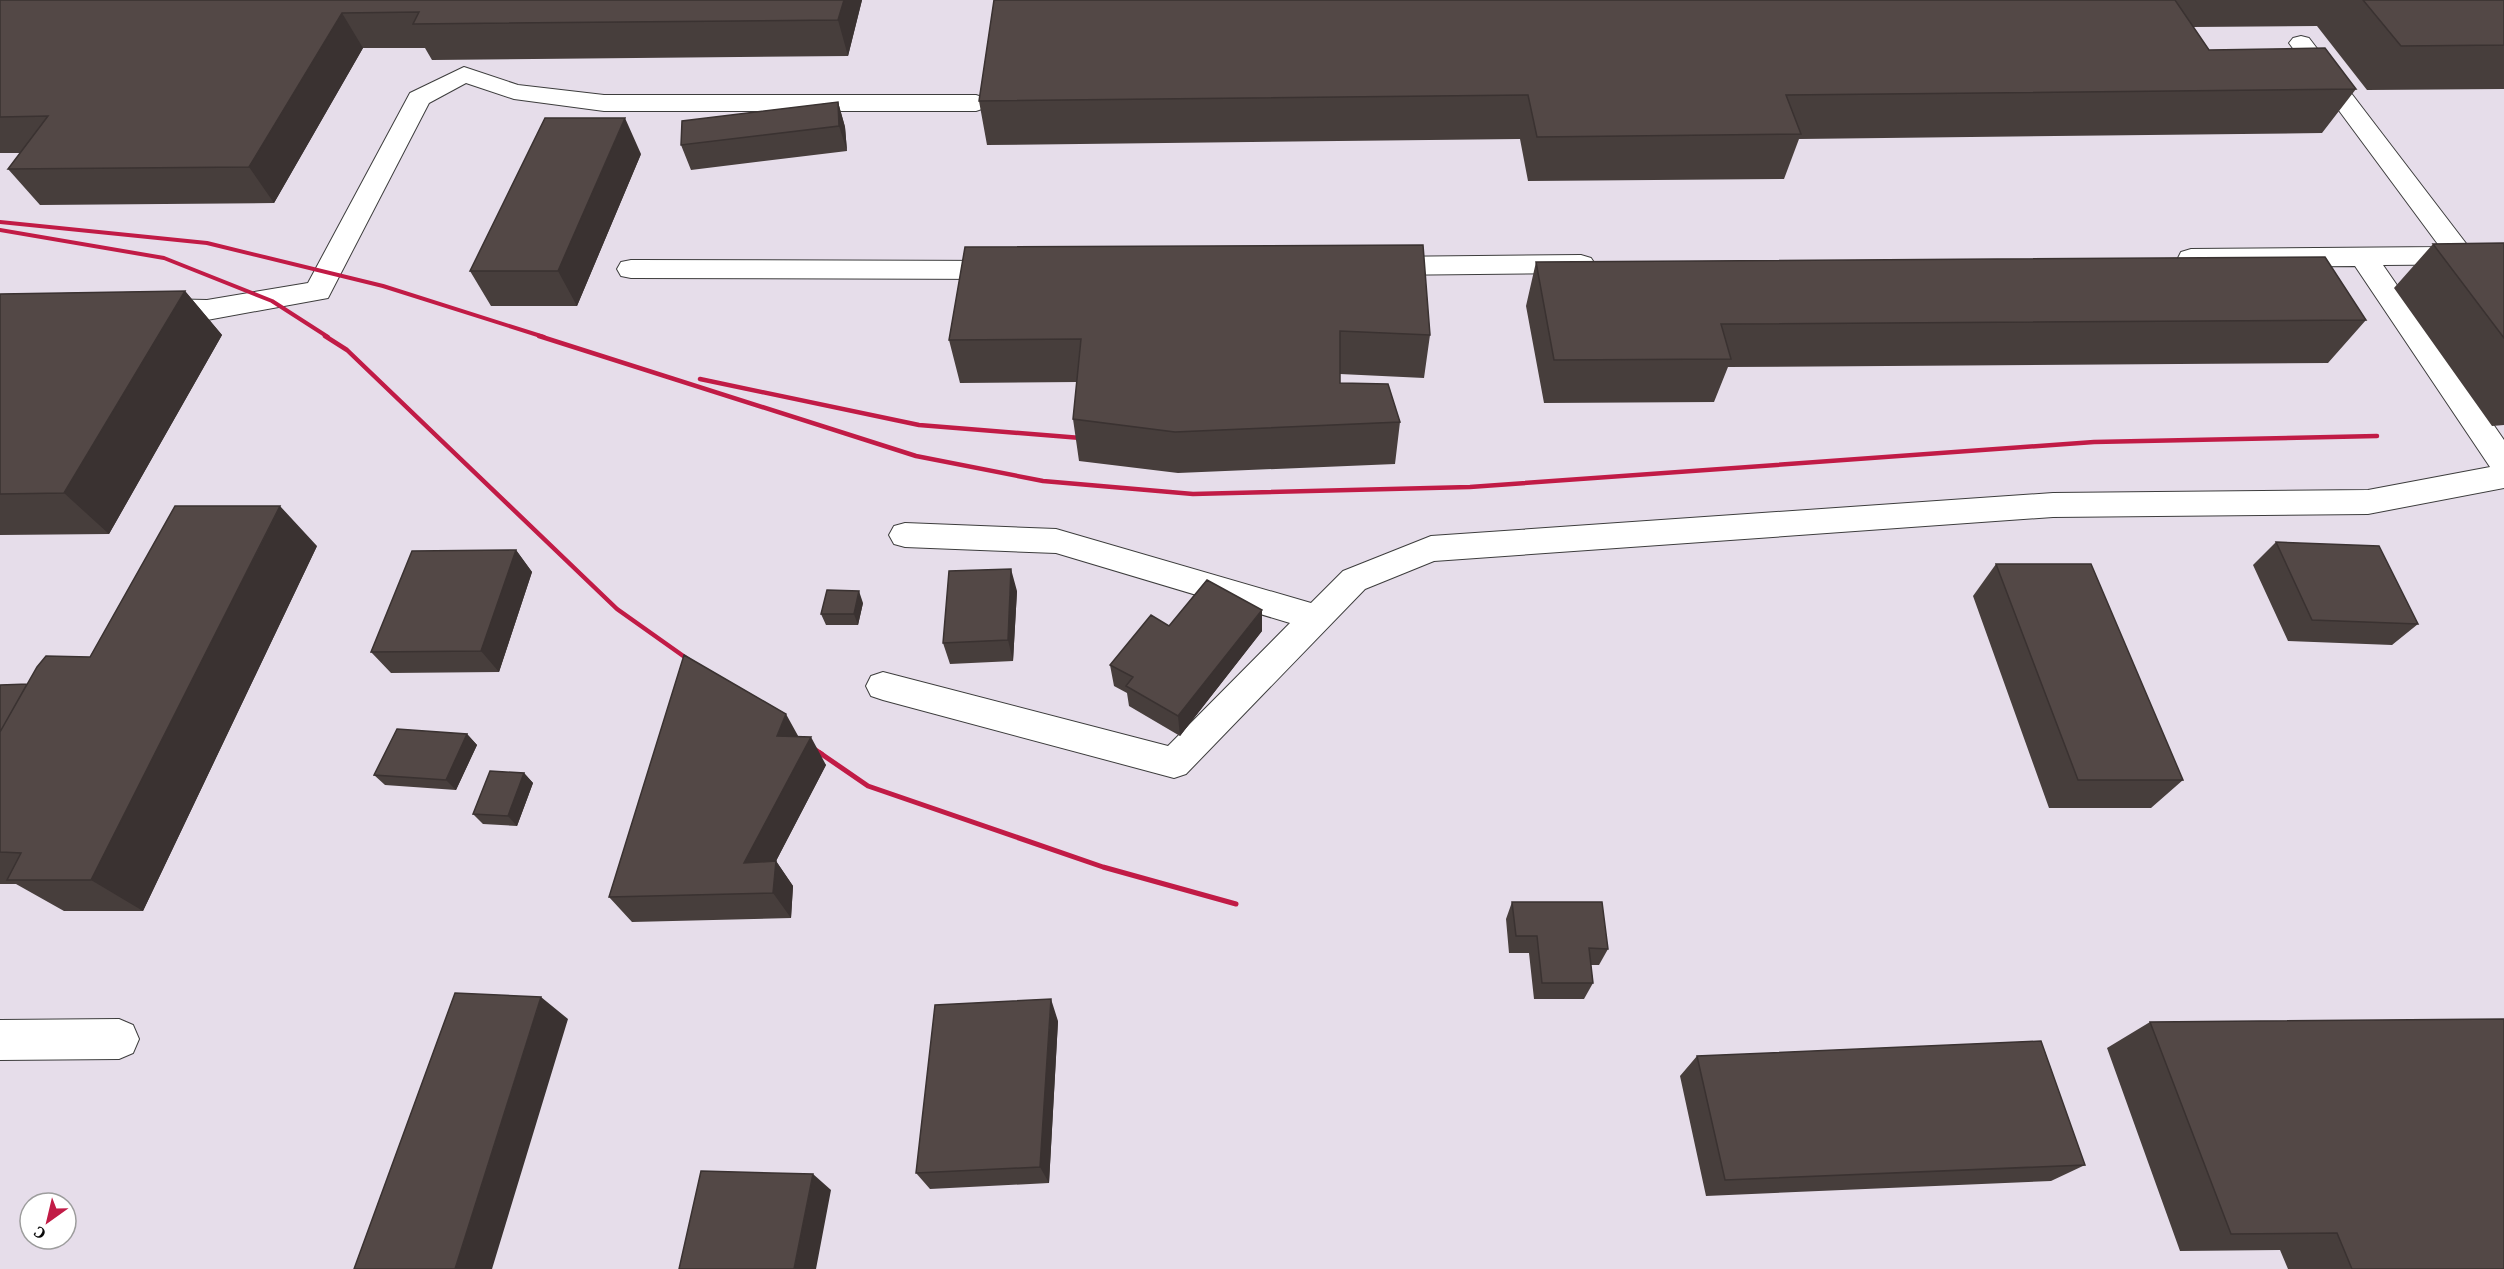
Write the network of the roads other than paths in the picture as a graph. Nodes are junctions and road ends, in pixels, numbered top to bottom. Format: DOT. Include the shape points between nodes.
graph roads {
  1 [pos="2301,43"];
  2 [pos="976,103"];
  3 [pos="2504,255"];
  4 [pos="2461,256"];
  5 [pos="2363,257"];
  6 [pos="2171,259"];
  7 [pos="1610,264"];
  8 [pos="1359,267"];
  9 [pos="631,269"];
  10 [pos="1024,270"];
  11 [pos="138,309"];
  12 [pos="2504,465"];
  13 [pos="2504,476"];
  14 [pos="905,535"];
  15 [pos="1317,618"];
  16 [pos="883,686"];
  17 [pos="119,1039"];
  18 [pos="0,1040"];
  1 -- 4 [label="lane"];
  2 -- 11 [label="lane" via="604,103 514,92 464,74 419,98 318,291 207,310"];
  3 -- 4 [label="lane"];
  4 -- 5 [label="lane"];
  5 -- 6 [label="lane"];
  5 -- 12 [label="lane"];
  7 -- 8 [label="lane"];
  9 -- 10 [label="lane"];
  13 -- 15 [label="lane" via="2368,502 2053,505 1431,549 1354,580"];
  14 -- 15 [label="lane" via="1056,541"];
  15 -- 16 [label="lane" via="1174,763"];
  17 -- 18 [label="lane"];
}
